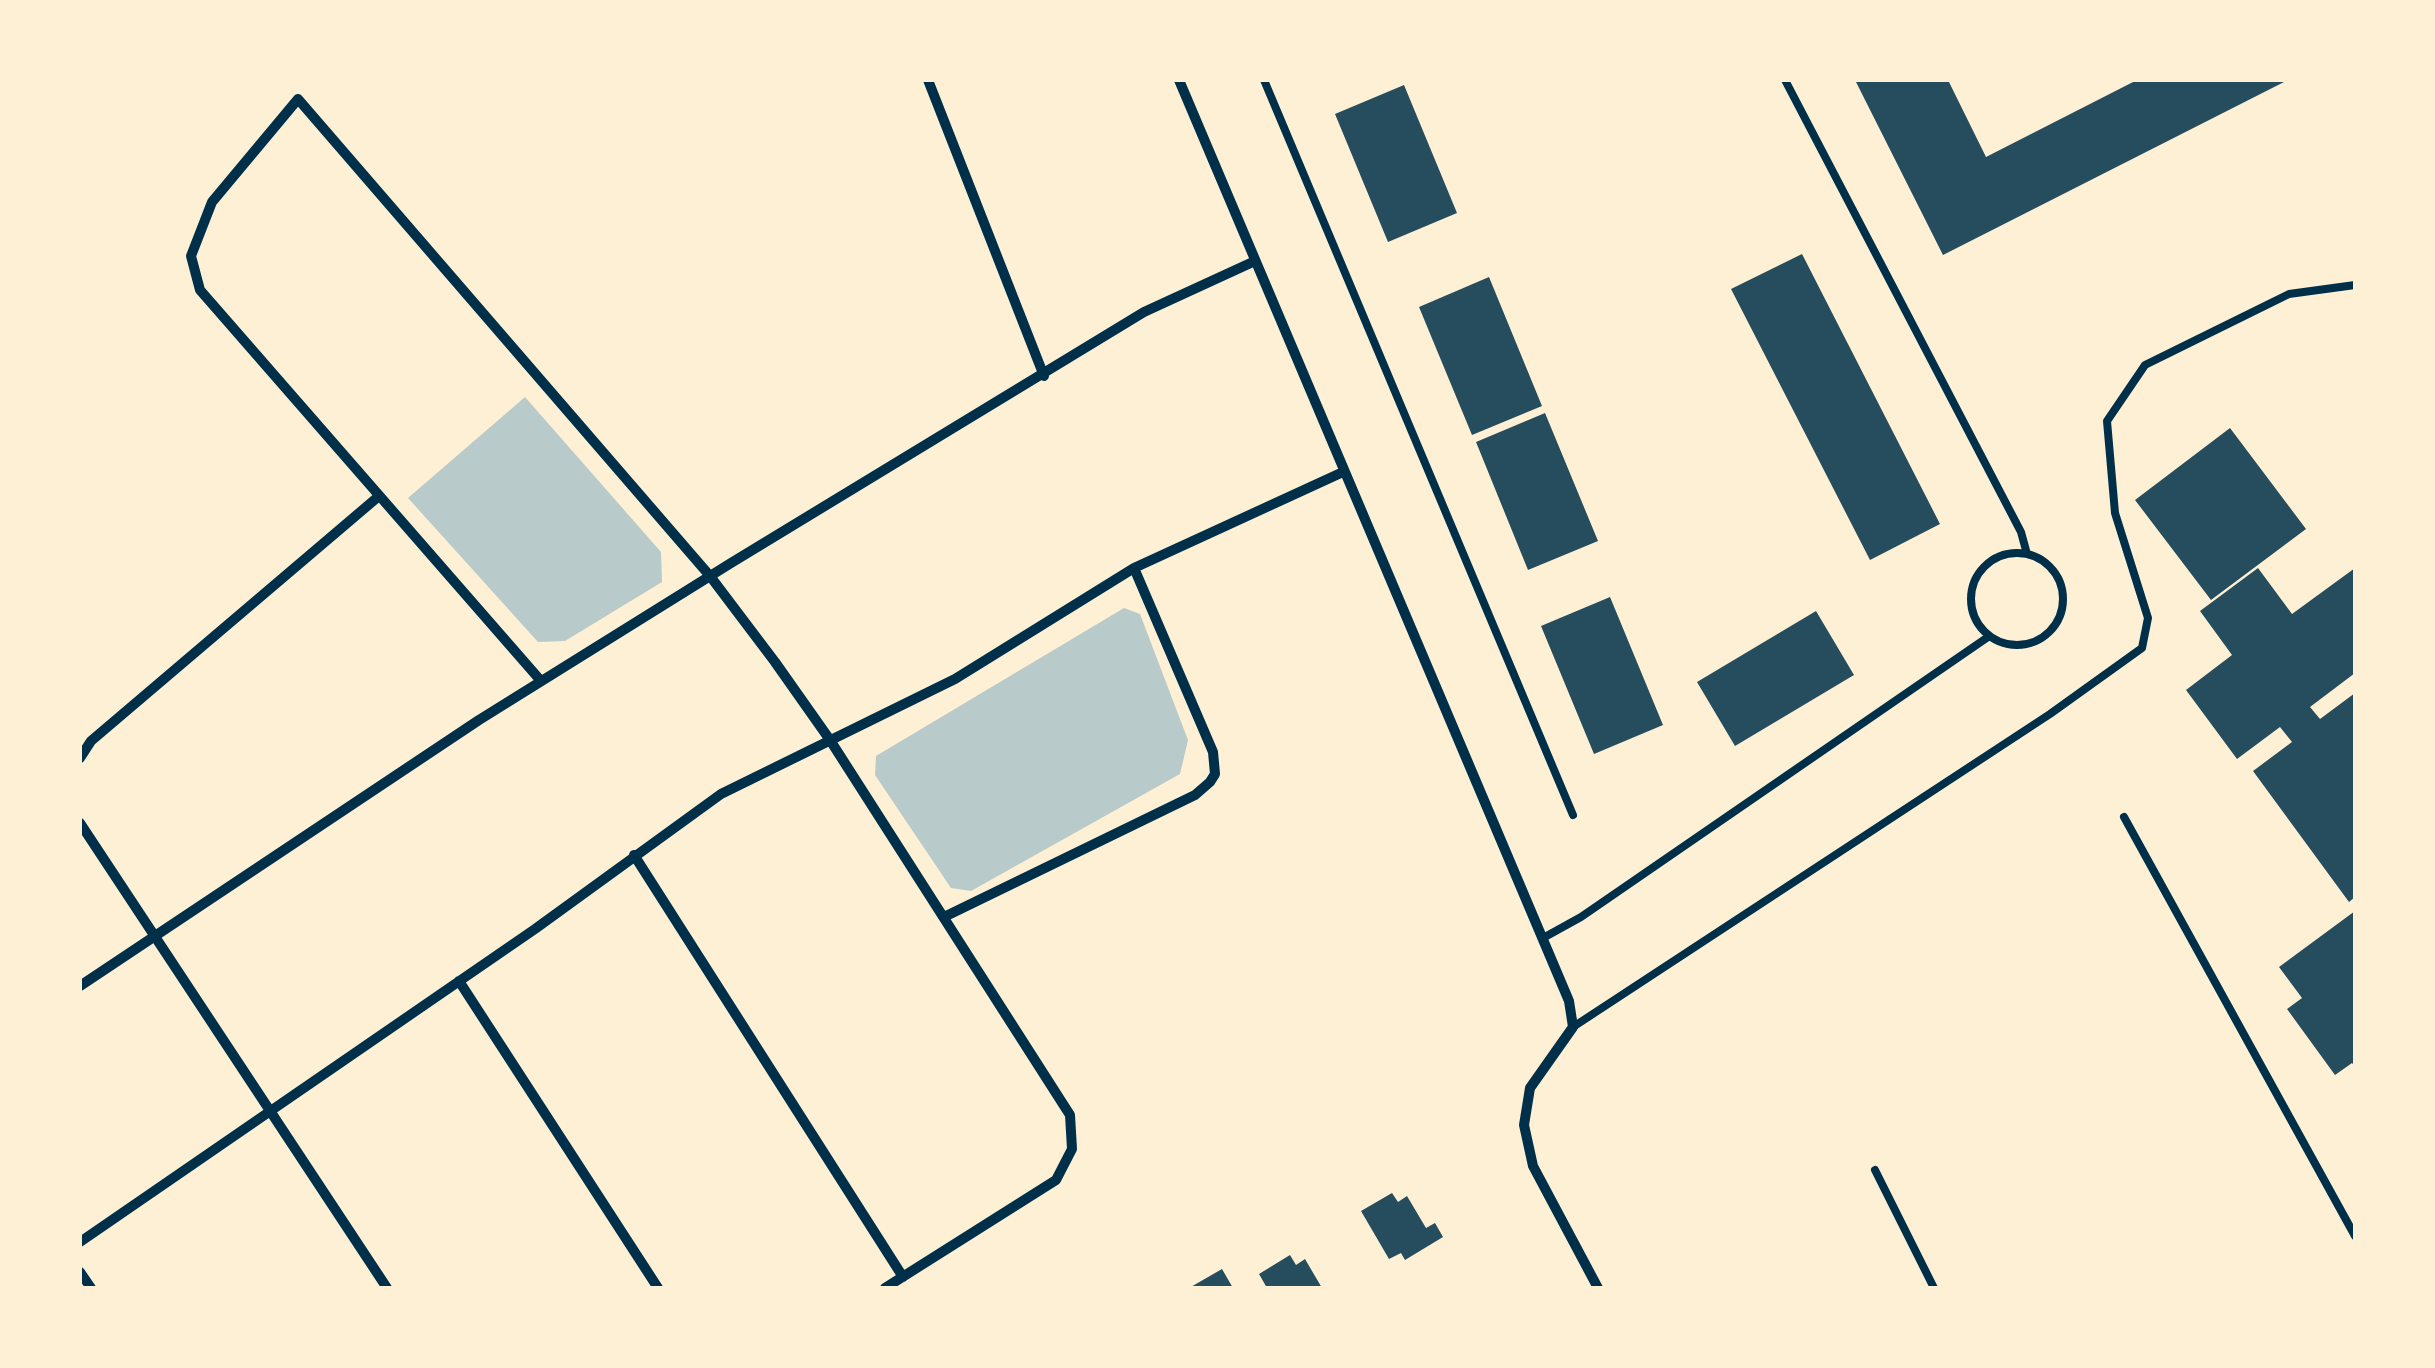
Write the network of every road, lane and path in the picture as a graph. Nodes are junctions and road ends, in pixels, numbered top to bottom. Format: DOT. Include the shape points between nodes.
graph roads {
  1 [pos="928,80"];
  2 [pos="1179,80"];
  3 [pos="1264,80"];
  4 [pos="1785,80"];
  5 [pos="1255,261"];
  6 [pos="2355,285"];
  7 [pos="1044,376"];
  8 [pos="1344,472"];
  9 [pos="380,496"];
  10 [pos="2028,554"];
  11 [pos="1134,568"];
  12 [pos="710,576"];
  13 [pos="1988,637"];
  14 [pos="541,681"];
  15 [pos="830,740"];
  16 [pos="80,758"];
  17 [pos="1573,815"];
  18 [pos="2124,817"];
  19 [pos="80,823"];
  20 [pos="634,855"];
  21 [pos="944,917"];
  22 [pos="153,938"];
  23 [pos="1543,938"];
  24 [pos="460,981"];
  25 [pos="80,986"];
  26 [pos="1573,1027"];
  27 [pos="270,1112"];
  28 [pos="1875,1170"];
  29 [pos="2355,1236"];
  30 [pos="80,1242"];
  31 [pos="80,1272"];
  32 [pos="903,1276"];
  33 [pos="91,1288"];
  34 [pos="387,1288"];
  35 [pos="658,1288"];
  36 [pos="885,1288"];
  37 [pos="1598,1288"];
  38 [pos="1934,1288"];
  1 -- 7 [label="street"];
  2 -- 5 [label="street"];
  3 -- 17 [label="lane"];
  4 -- 10 [label="lane"];
  5 -- 7 [label="street" via="1144,312"];
  5 -- 8 [label="street"];
  6 -- 26 [label="lane" via="2290,294 2145,365 2107,421 2115,513 2148,618 2142,648"];
  7 -- 12 [label="street"];
  8 -- 11 [label="street"];
  8 -- 23 [label="street"];
  9 -- 12 [label="street" via="200,290 191,256 212,202 298,99"];
  9 -- 14 [label="street"];
  9 -- 16 [label="street" via="90,741"];
  10 -- 13 [label="lane" via="1998,557 1977,577 1971,605"];
  10 -- 13 [label="lane" via="2061,583 2061,614 2042,639 2027,644"];
  11 -- 15 [label="street" via="954,679"];
  11 -- 21 [label="street" via="1213,752 1215,774 1195,795"];
  12 -- 14 [label="street"];
  12 -- 15 [label="street"];
  13 -- 23 [label="lane"];
  14 -- 22 [label="street"];
  15 -- 20 [label="street" via="721,794"];
  15 -- 21 [label="street"];
  18 -- 29 [label="lane"];
  19 -- 22 [label="street"];
  20 -- 24 [label="street"];
  20 -- 32 [label="street"];
  21 -- 32 [label="street" via="1070,1115 1072,1149 1066,1166 1042,1190"];
  22 -- 25 [label="street"];
  22 -- 27 [label="street"];
  23 -- 26 [label="street"];
  24 -- 27 [label="street"];
  24 -- 35 [label="street"];
  26 -- 37 [label="street" via="1530,1088 1524,1125 1533,1166"];
  27 -- 30 [label="street"];
  27 -- 34 [label="street"];
  28 -- 38 [label="lane"];
  31 -- 33 [label="street"];
  32 -- 36 [label="street"];
}
